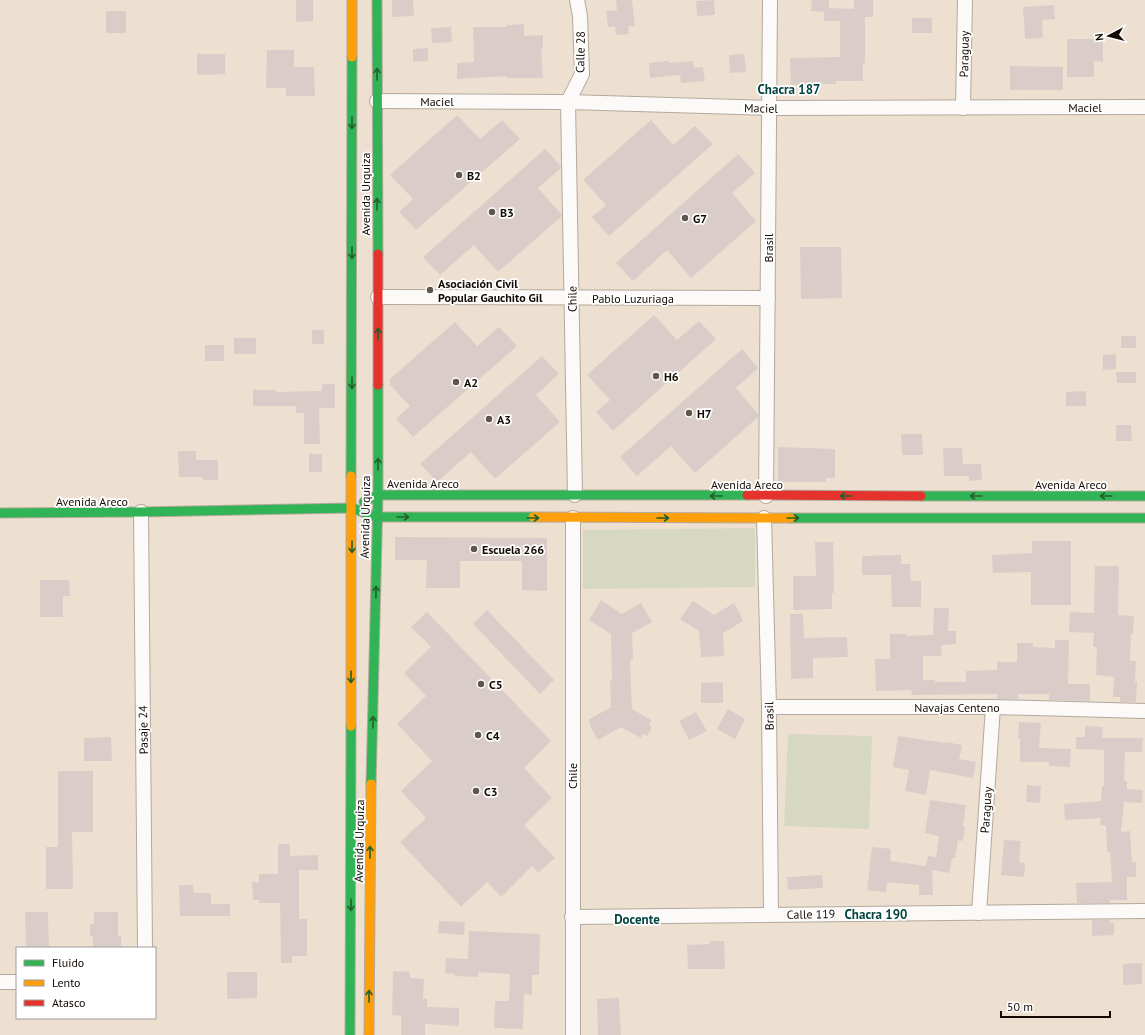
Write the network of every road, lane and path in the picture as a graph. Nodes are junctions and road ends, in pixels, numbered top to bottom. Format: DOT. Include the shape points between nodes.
graph roads {
  1 [pos="352,0"];
  2 [pos="377,0"];
  3 [pos="577,0"];
  4 [pos="770,0"];
  5 [pos="965,0"];
  6 [pos="377,101"];
  7 [pos="568,102"];
  8 [pos="1145,107"];
  9 [pos="769,108"];
  10 [pos="963,108"];
  11 [pos="378,297"];
  12 [pos="572,298"];
  13 [pos="768,298"];
  14 [pos="378,495"];
  15 [pos="575,496"];
  16 [pos="766,496"];
  17 [pos="1145,496"];
  18 [pos="352,508"];
  19 [pos="141,512"];
  20 [pos="0,513"];
  21 [pos="377,517"];
  22 [pos="573,518"];
  23 [pos="764,518"];
  24 [pos="1145,518"];
  25 [pos="769,707"];
  26 [pos="993,707"];
  27 [pos="1145,711"];
  28 [pos="1145,911"];
  29 [pos="979,913"];
  30 [pos="771,915"];
  31 [pos="572,917"];
  32 [pos="145,947"];
  33 [pos="0,982"];
  34 [pos="16,982"];
  35 [pos="350,1035"];
  36 [pos="369,1035"];
  37 [pos="573,1035"];
  1 -- 18 [label="main road, Avenida Urquiza, one-way"];
  6 -- 2 [label="main road, Avenida Urquiza, one-way"];
  3 -- 7 [label="street, Calle 28" via="582,74"];
  4 -- 9 [label="street, Brasil"];
  5 -- 10 [label="street, Paraguay"];
  6 -- 7 [label="street, Maciel"];
  11 -- 6 [label="main road, Avenida Urquiza, one-way"];
  7 -- 9 [label="street, Maciel"];
  7 -- 12 [label="street, Chile"];
  8 -- 10 [label="street, Maciel"];
  9 -- 10 [label="street, Maciel"];
  9 -- 13 [label="street, Brasil"];
  11 -- 12 [label="street, Pablo Luzuriaga"];
  14 -- 11 [label="main road, Avenida Urquiza, one-way"];
  12 -- 13 [label="street, Pablo Luzuriaga"];
  12 -- 15 [label="street, Chile"];
  13 -- 16 [label="street, Brasil"];
  14 -- 15 [label="main road, Avenida Areco"];
  14 -- 18 [label="main road, Avenida Areco"];
  14 -- 21 [label="main road, Avenida Urquiza"];
  16 -- 15 [label="main road, Avenida Areco, one-way"];
  17 -- 16 [label="main road, Avenida Areco, one-way"];
  18 -- 19 [label="main road, Avenida Areco"];
  18 -- 21 [label="main road, Avenida Areco"];
  18 -- 35 [label="main road, Avenida Urquiza, one-way"];
  19 -- 20 [label="main road, Avenida Areco"];
  19 -- 32 [label="street, Pasaje 24"];
  21 -- 22 [label="main road, Avenida Areco, one-way"];
  36 -- 21 [label="main road, Avenida Urquiza, one-way" via="370,831"];
  22 -- 23 [label="main road, Avenida Areco, one-way"];
  22 -- 31 [label="street, Chile"];
  23 -- 24 [label="main road, Avenida Areco, one-way"];
  23 -- 25 [label="street, Brasil"];
  25 -- 26 [label="street, Navajas Centeno"];
  25 -- 30 [label="street, Brasil"];
  26 -- 27 [label="street, Navajas Centeno"];
  26 -- 29 [label="street, Paraguay"];
  28 -- 29 [label="street, Calle 119"];
  29 -- 30 [label="street, Calle 119"];
  30 -- 31 [label="street, Calle 119"];
  31 -- 37 [label="street, Chile"];
  33 -- 34 [label="street"];
}
